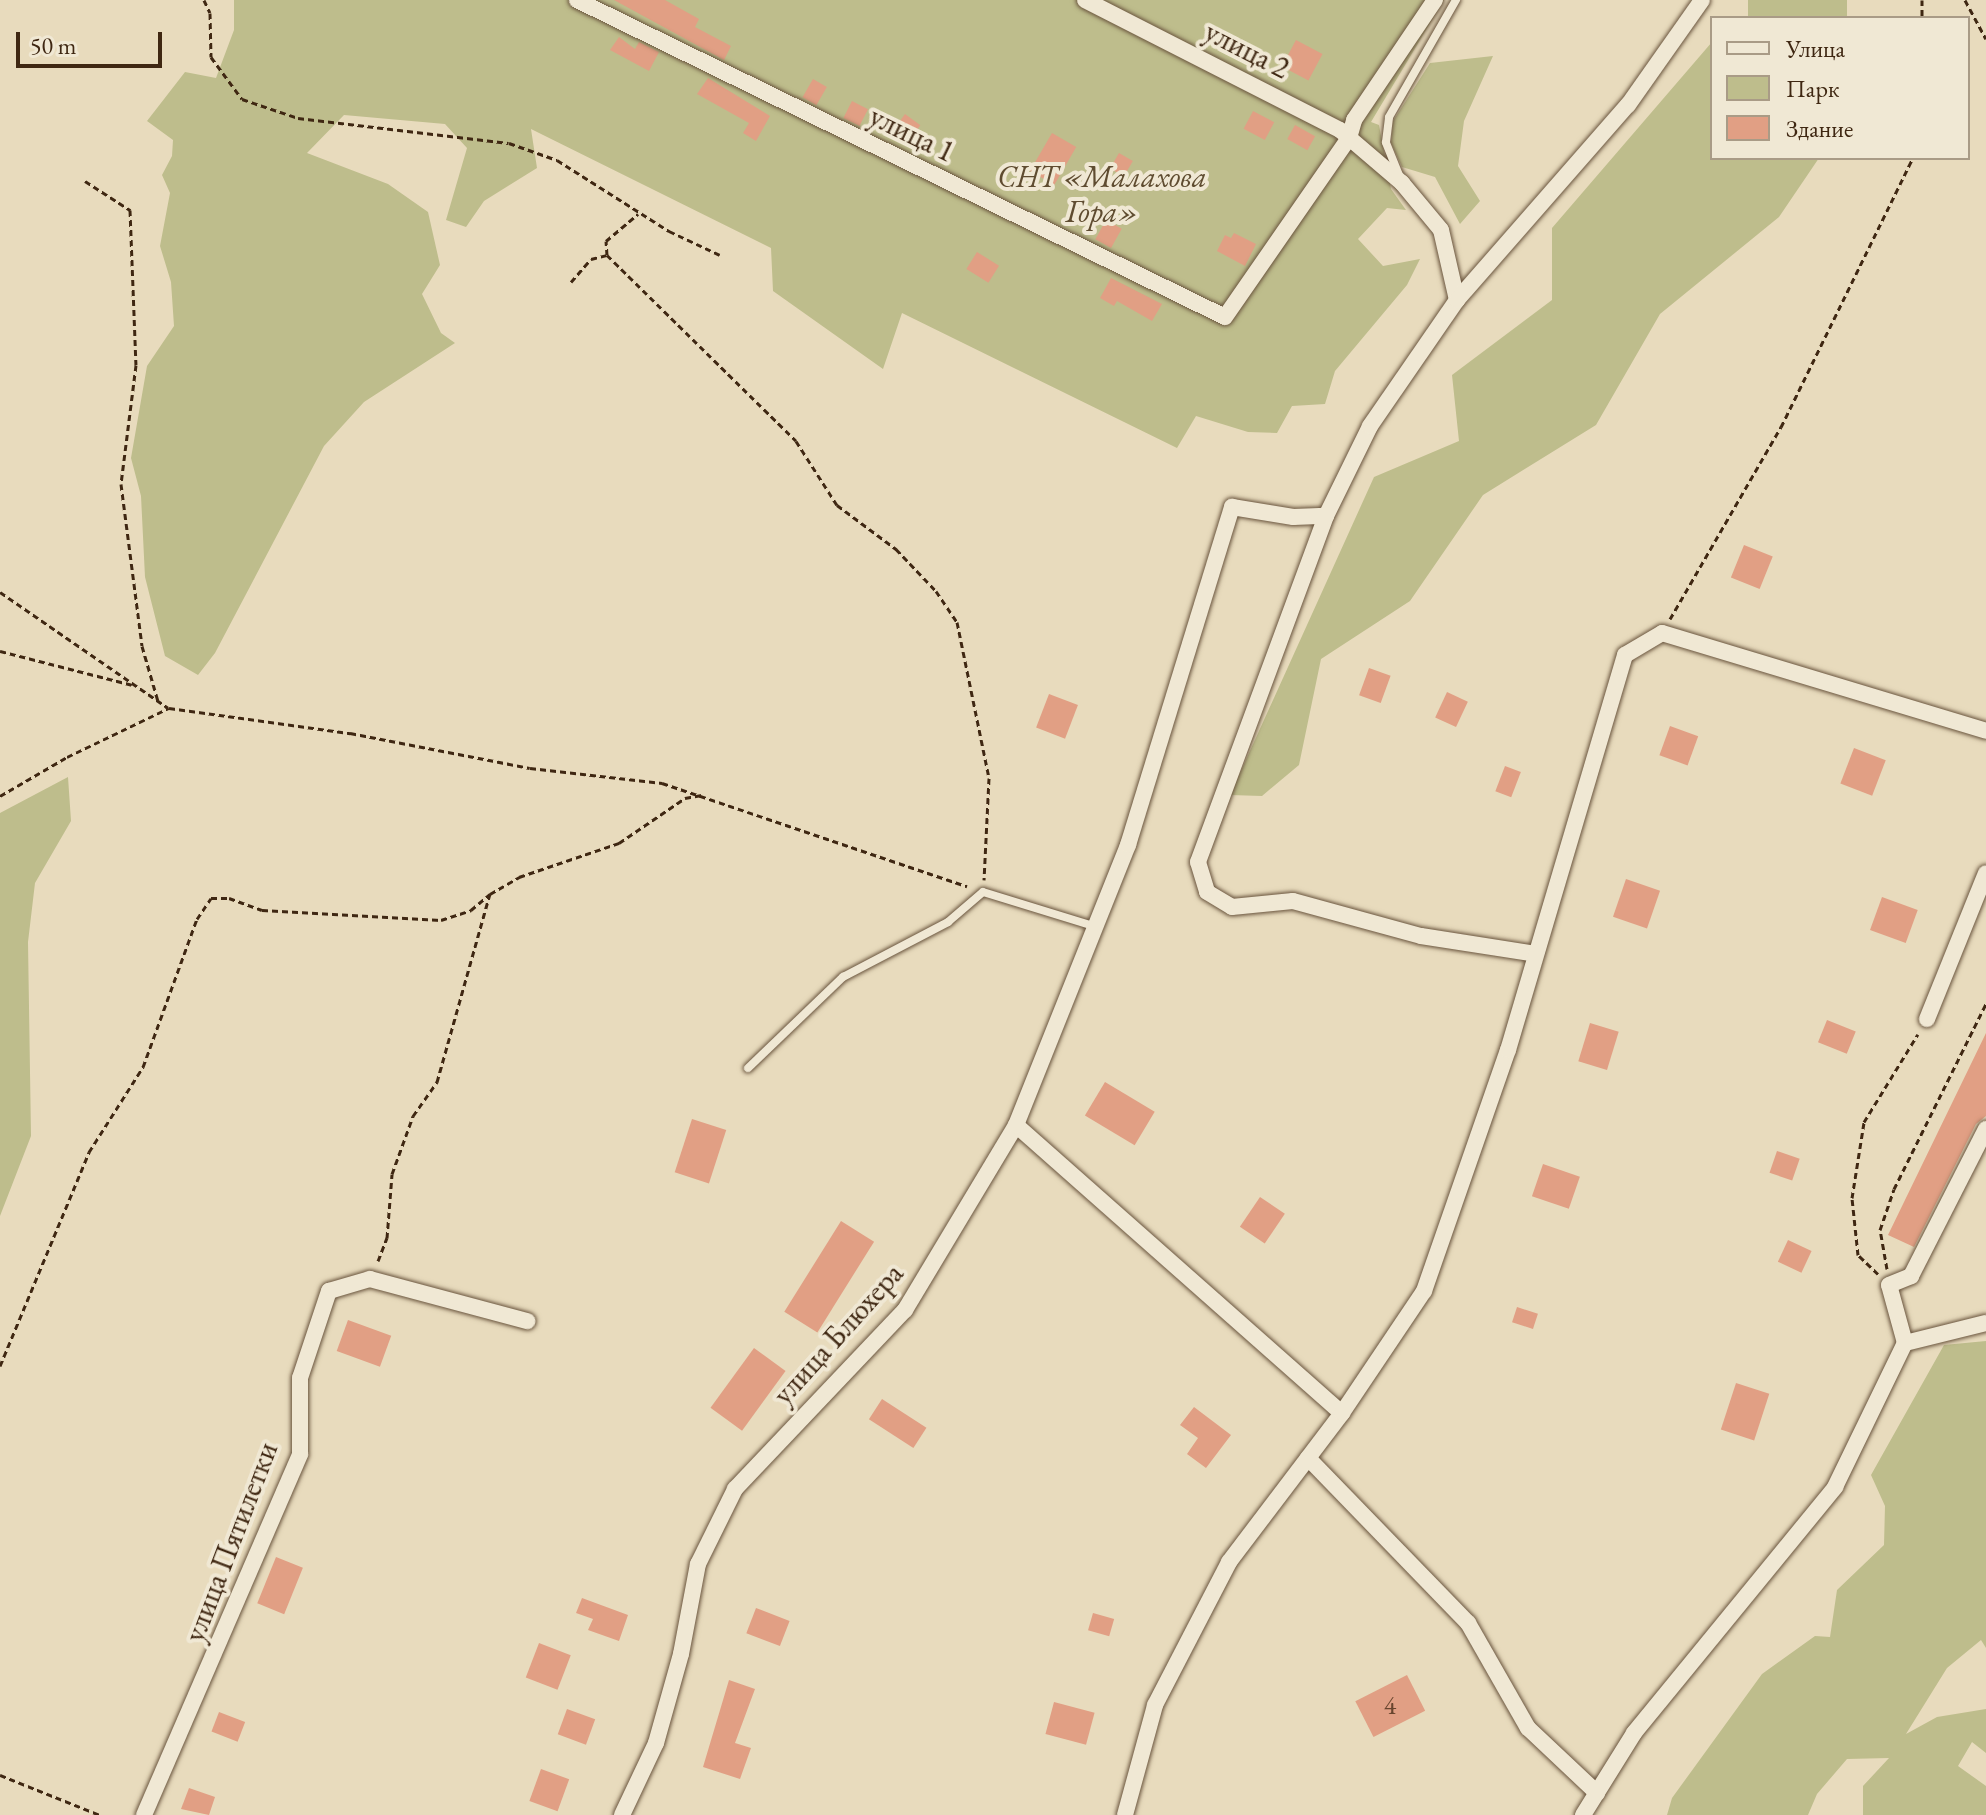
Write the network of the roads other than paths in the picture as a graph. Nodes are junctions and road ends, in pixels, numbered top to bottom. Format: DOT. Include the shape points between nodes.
graph roads {
  1 [pos="577,0"];
  2 [pos="1085,0"];
  3 [pos="1435,0"];
  4 [pos="1456,0"];
  5 [pos="1702,0"];
  6 [pos="1344,134"];
  7 [pos="1402,183"];
  8 [pos="1457,300"];
  9 [pos="1326,516"];
  10 [pos="1986,731"];
  11 [pos="1986,873"];
  12 [pos="1098,927"];
  13 [pos="1536,954"];
  14 [pos="1927,1019"];
  15 [pos="748,1068"];
  16 [pos="1016,1125"];
  17 [pos="1986,1129"];
  18 [pos="527,1321"];
  19 [pos="1986,1323"];
  20 [pos="1905,1343"];
  21 [pos="1342,1413"];
  22 [pos="1308,1458"];
  23 [pos="1597,1793"];
  24 [pos="144,1815"];
  25 [pos="622,1815"];
  26 [pos="1125,1815"];
  27 [pos="1583,1815"];
  1 -- 6 [label="street, улица 1" via="1225,317"];
  2 -- 6 [label="street, улица 2"];
  3 -- 6 [label="street"];
  4 -- 7 [label="lane" via="1389,117 1386,142"];
  5 -- 8 [label="street" via="1628,105"];
  6 -- 7 [label="street, улица 2"];
  7 -- 8 [label="street, улица 2" via="1441,230"];
  8 -- 9 [label="street" via="1370,426"];
  9 -- 12 [label="street, улица Блюхера" via="1293,517 1232,507"];
  9 -- 13 [label="street" via="1198,862 1207,892 1232,907 1293,901 1421,936"];
  10 -- 13 [label="street" via="1662,633 1625,655"];
  11 -- 14 [label="street"];
  12 -- 15 [label="lane" via="983,892 948,922 843,977"];
  12 -- 16 [label="street, улица Блюхера"];
  13 -- 21 [label="street" via="1424,1291"];
  16 -- 21 [label="street"];
  16 -- 25 [label="street, улица Блюхера" via="905,1310 735,1489 698,1564 681,1654 656,1743"];
  17 -- 20 [label="street" via="1911,1276 1889,1285"];
  18 -- 24 [label="street, улица Пятилетки" via="370,1279 329,1291 300,1378 300,1454"];
  19 -- 20 [label="street"];
  20 -- 23 [label="street" via="1835,1487 1634,1733"];
  21 -- 22 [label="street"];
  22 -- 23 [label="street" via="1468,1623 1528,1728"];
  22 -- 26 [label="street" via="1229,1562 1155,1705"];
  23 -- 27 [label="street"];
}
